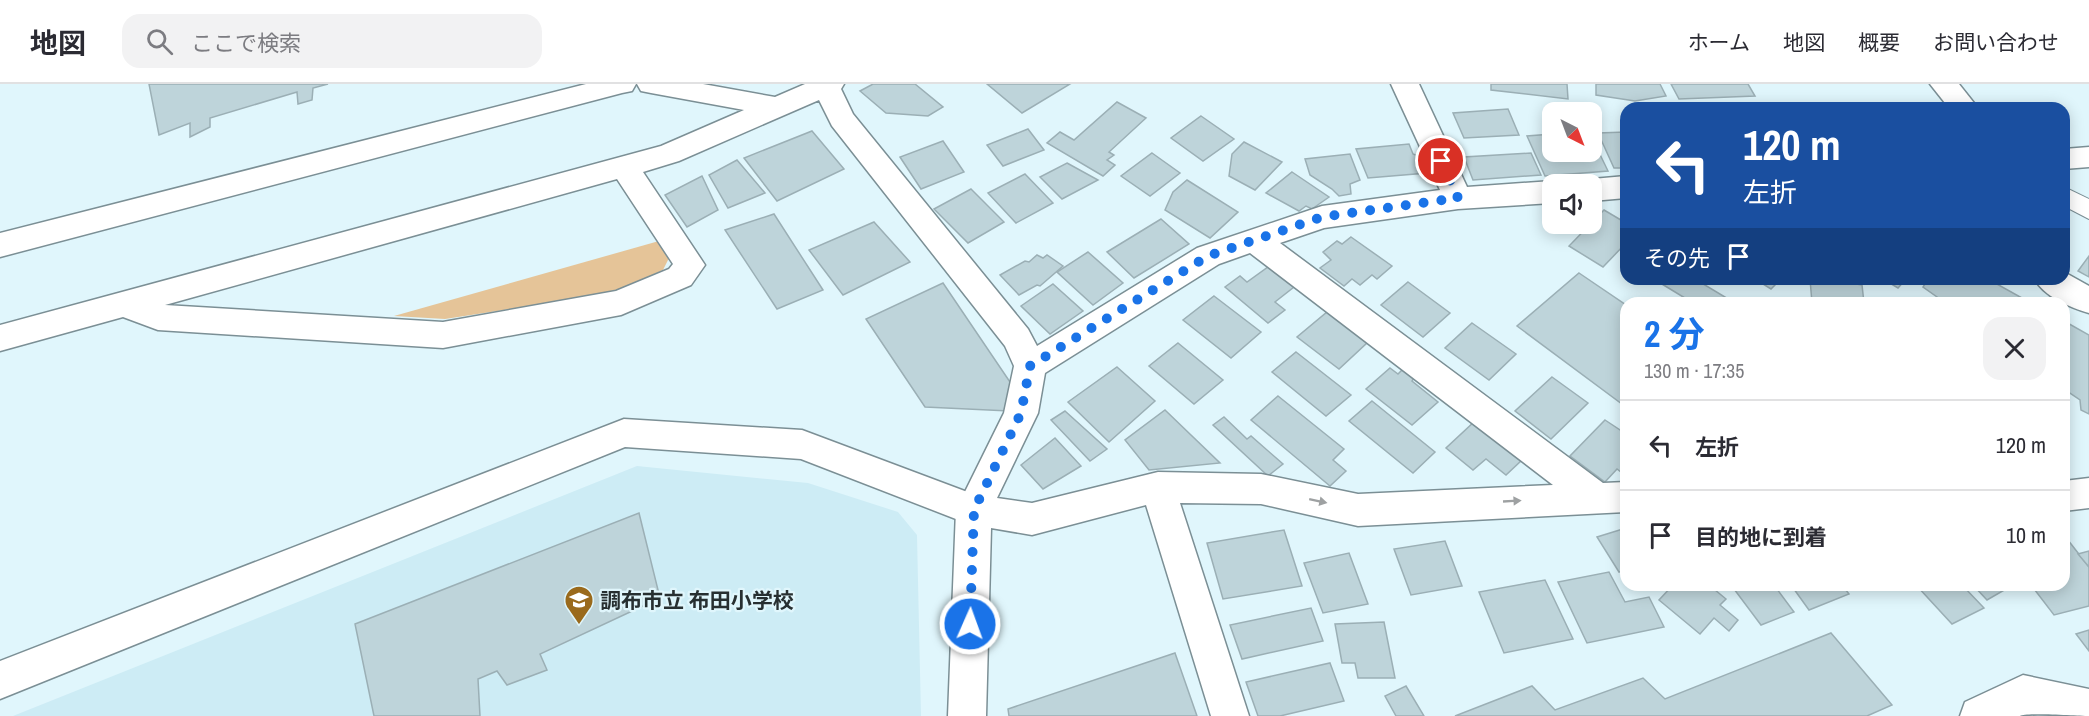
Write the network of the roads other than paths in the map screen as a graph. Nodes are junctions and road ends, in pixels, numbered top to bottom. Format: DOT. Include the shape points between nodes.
graph roads {
  1 [pos="622,84"];
  2 [pos="651,84"];
  3 [pos="1405,84"];
  4 [pos="1944,84"];
  5 [pos="827,85"];
  6 [pos="1959,102"];
  7 [pos="777,107"];
  8 [pos="2089,157"];
  9 [pos="2070,159"];
  10 [pos="624,166"];
  11 [pos="1620,188"];
  12 [pos="1602,189"];
  13 [pos="1542,193"];
  14 [pos="1458,198"];
  15 [pos="2070,199"];
  16 [pos="2089,210"];
  17 [pos="1254,240"];
  18 [pos="0,245"];
  19 [pos="2061,285"];
  20 [pos="2089,301"];
  21 [pos="124,303"];
  22 [pos="0,338"];
  23 [pos="1030,366"];
  24 [pos="1158,487"];
  25 [pos="2089,493"];
  26 [pos="2070,495"];
  27 [pos="1610,497"];
  28 [pos="974,510"];
  29 [pos="0,680"];
  30 [pos="2089,708"];
  31 [pos="967,716"];
  32 [pos="1230,716"];
  33 [pos="1979,716"];
  1 -- 18 [label="street"];
  2 -- 7 [label="street"];
  3 -- 14 [label="street"];
  4 -- 6 [label="street"];
  5 -- 7 [label="street"];
  5 -- 23 [label="street" via="842,119 1017,338"];
  7 -- 10 [label="street" via="669,154"];
  8 -- 9 [label="street"];
  10 -- 21 [label="street"];
  10 -- 21 [label="street" via="690,265 680,277 621,303 443,335 158,317"];
  11 -- 12 [label="street"];
  13 -- 14 [label="street"];
  14 -- 17 [label="street" via="1322,217"];
  15 -- 16 [label="lane"];
  17 -- 23 [label="street" via="1208,256"];
  17 -- 27 [label="street"];
  19 -- 20 [label="street"];
  21 -- 22 [label="street"];
  23 -- 28 [label="street" via="1021,413"];
  24 -- 27 [label="street, one-way" via="1261,489 1358,510"];
  24 -- 28 [label="street" via="1032,519"];
  24 -- 32 [label="street"];
  25 -- 26 [label="street"];
  28 -- 29 [label="street" via="802,445 624,433"];
  28 -- 31 [label="street"];
  30 -- 33 [label="street" via="2023,694"];
}
